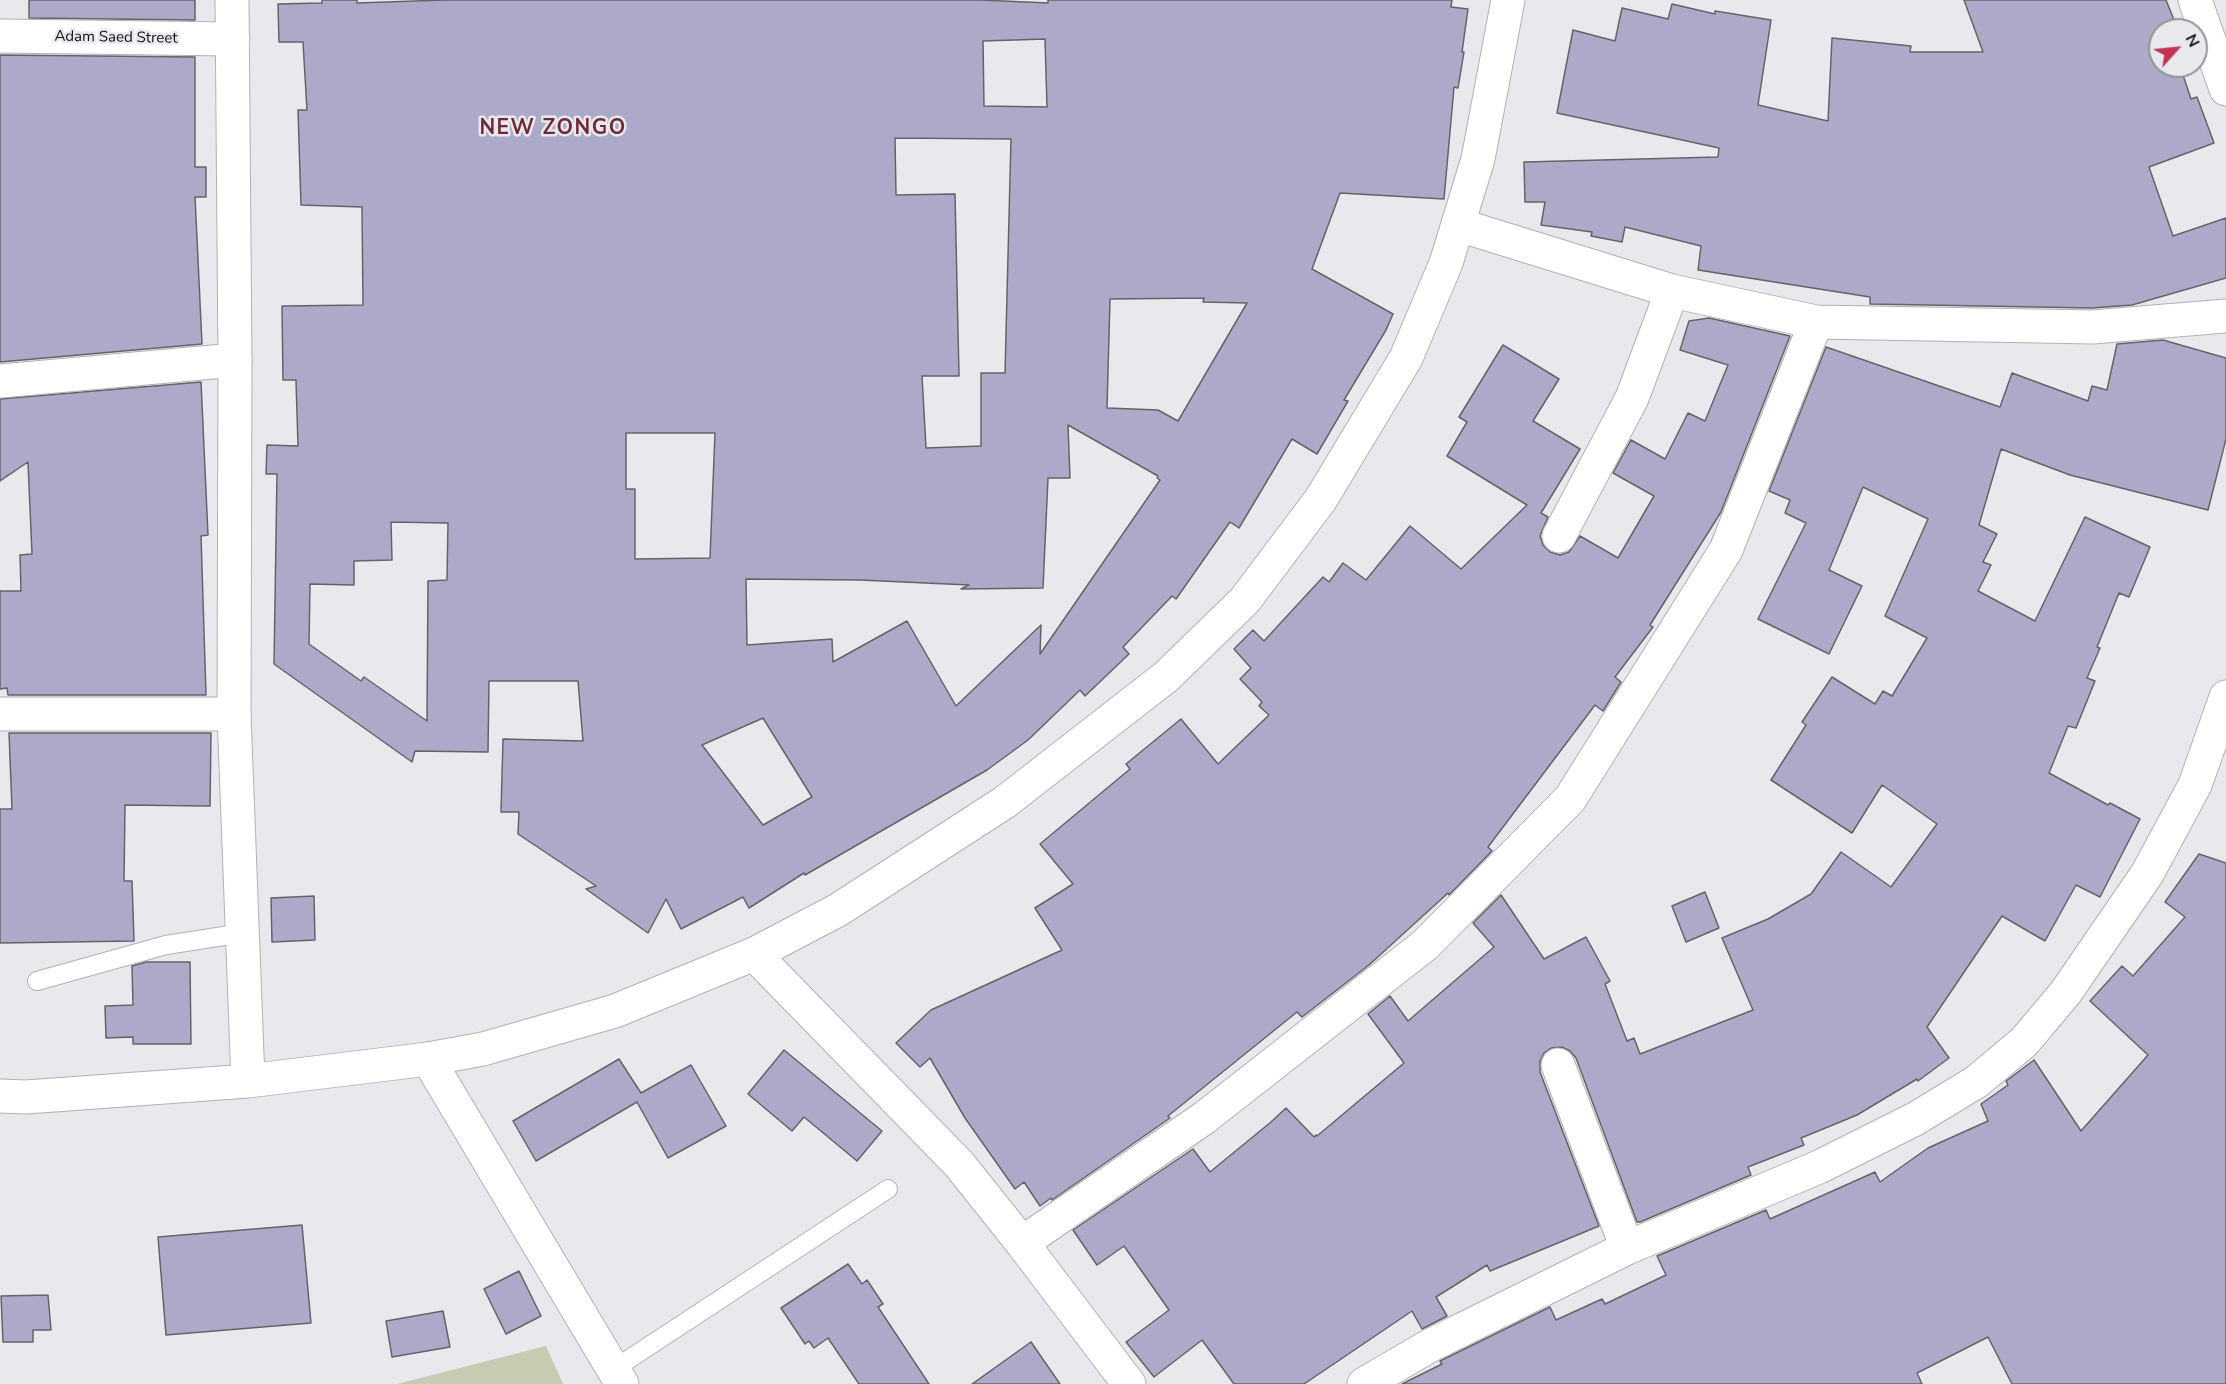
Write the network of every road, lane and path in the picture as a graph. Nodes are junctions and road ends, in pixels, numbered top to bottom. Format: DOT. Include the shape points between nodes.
graph roads {
  1 [pos="232,0"];
  2 [pos="1508,0"];
  3 [pos="2195,0"];
  4 [pos="0,36"];
  5 [pos="233,39"];
  6 [pos="2226,89"];
  7 [pos="1459,225"];
  8 [pos="1672,291"];
  9 [pos="2226,316"];
  10 [pos="1816,322"];
  11 [pos="235,360"];
  12 [pos="0,381"];
  13 [pos="1559,536"];
  14 [pos="2226,697"];
  15 [pos="0,714"];
  16 [pos="234,714"];
  17 [pos="243,933"];
  18 [pos="754,954"];
  19 [pos="37,981"];
  20 [pos="428,1059"];
  21 [pos="1558,1065"];
  22 [pos="248,1081"];
  23 [pos="0,1096"];
  24 [pos="888,1189"];
  25 [pos="1022,1243"];
  26 [pos="1627,1248"];
  27 [pos="618,1377"];
  28 [pos="1129,1384"];
  29 [pos="1364,1384"];
  1 -- 5 [label="street"];
  2 -- 7 [label="street" via="1478,159"];
  3 -- 6 [label="street"];
  4 -- 5 [label="street, Adam Saed Street"];
  5 -- 11 [label="street"];
  7 -- 8 [label="street"];
  7 -- 18 [label="street" via="1406,358 1321,499 1245,600 1167,676 1005,802 838,910"];
  8 -- 10 [label="street"];
  8 -- 13 [label="street" via="1632,398"];
  9 -- 10 [label="street" via="2093,327"];
  10 -- 25 [label="street" via="1726,550 1570,799 1425,945 1204,1118"];
  11 -- 12 [label="street"];
  11 -- 16 [label="street"];
  14 -- 26 [label="street" via="2195,786 2147,874 2066,992 2024,1042 1976,1082 1915,1119 1819,1167"];
  15 -- 16 [label="street"];
  16 -- 17 [label="street"];
  17 -- 19 [label="lane" via="166,945"];
  17 -- 22 [label="street"];
  18 -- 20 [label="street" via="615,1011 483,1049"];
  18 -- 25 [label="street" via="959,1164"];
  20 -- 22 [label="street"];
  20 -- 27 [label="street"];
  21 -- 26 [label="street"];
  22 -- 23 [label="street"];
  24 -- 27 [label="lane"];
  25 -- 28 [label="street"];
  26 -- 29 [label="street" via="1431,1345"];
}
